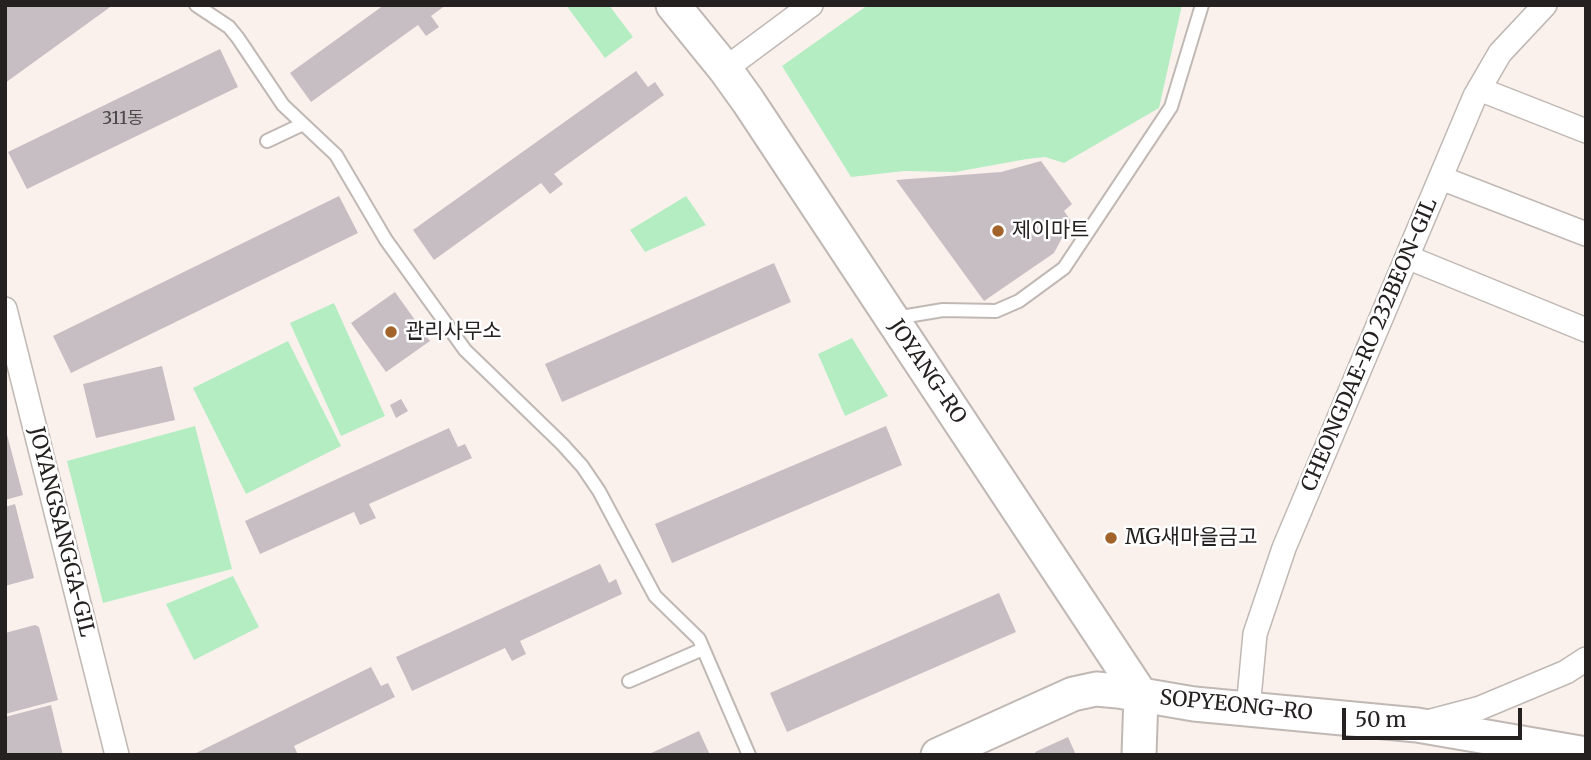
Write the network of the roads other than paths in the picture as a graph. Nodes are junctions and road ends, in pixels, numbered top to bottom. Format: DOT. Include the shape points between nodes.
graph roads {
  1 [pos="196,5"];
  2 [pos="673,5"];
  3 [pos="811,5"];
  4 [pos="1202,5"];
  5 [pos="1545,5"];
  6 [pos="725,69"];
  7 [pos="1479,89"];
  8 [pos="303,124"];
  9 [pos="1586,131"];
  10 [pos="267,142"];
  11 [pos="1441,178"];
  12 [pos="1586,234"];
  13 [pos="1407,257"];
  14 [pos="5,309"];
  15 [pos="892,318"];
  16 [pos="1586,330"];
  17 [pos="703,649"];
  18 [pos="1586,659"];
  19 [pos="629,681"];
  20 [pos="1141,695"];
  21 [pos="1248,709"];
  22 [pos="1417,725"];
  23 [pos="1586,754"];
  24 [pos="117,755"];
  25 [pos="749,755"];
  26 [pos="938,755"];
  27 [pos="1139,755"];
  1 -- 8 [label="lane" via="229,27 283,105"];
  2 -- 6 [label="street, JOYANG-RO"];
  3 -- 6 [label="street"];
  4 -- 15 [label="lane" via="1171,107 1064,268 1019,302 996,311 943,310"];
  5 -- 7 [label="street, CHEONGDAE-RO 232BEON-GIL" via="1500,53"];
  6 -- 15 [label="street, JOYANG-RO"];
  7 -- 9 [label="street"];
  7 -- 11 [label="street, CHEONGDAE-RO 232BEON-GIL"];
  8 -- 10 [label="lane"];
  8 -- 17 [label="lane" via="336,155 386,240 464,350 582,466 655,596 699,639"];
  11 -- 12 [label="street"];
  11 -- 13 [label="street, CHEONGDAE-RO 232BEON-GIL"];
  13 -- 16 [label="street"];
  13 -- 21 [label="street, CHEONGDAE-RO 232BEON-GIL" via="1284,548 1255,634"];
  14 -- 24 [label="street, JOYANGSANGGA-GIL"];
  15 -- 20 [label="street, JOYANG-RO"];
  17 -- 19 [label="lane"];
  17 -- 25 [label="lane"];
  18 -- 22 [label="street" via="1480,708"];
  20 -- 21 [label="street, SOPYEONG-RO"];
  20 -- 26 [label="street, SOPYEONG-RO" via="1096,689 1073,694"];
  20 -- 27 [label="street"];
  21 -- 22 [label="street, SOPYEONG-RO"];
  22 -- 23 [label="street, SOPYEONG-RO"];
}
